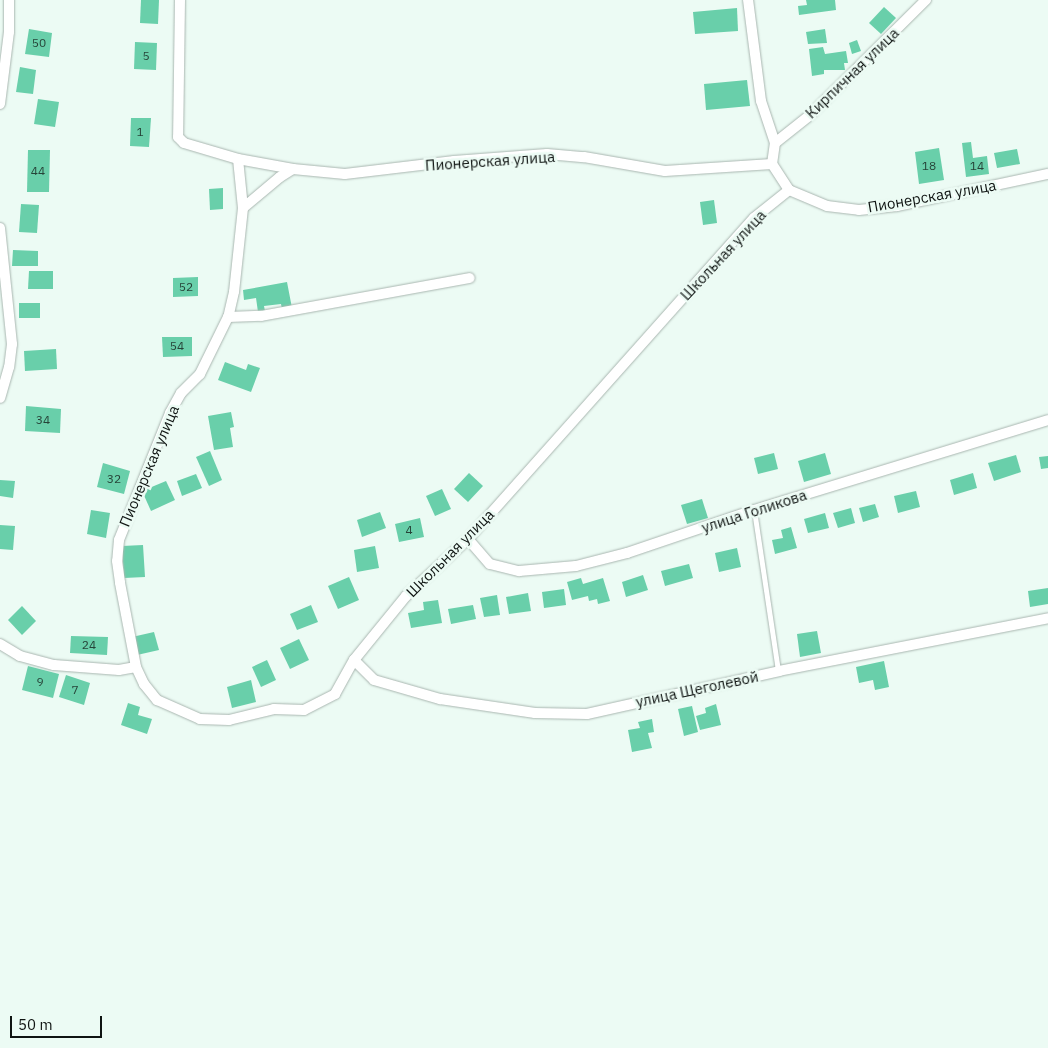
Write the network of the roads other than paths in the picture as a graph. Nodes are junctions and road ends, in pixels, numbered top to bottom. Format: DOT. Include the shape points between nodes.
graph roads {
  1 [pos="9,0"];
  2 [pos="180,0"];
  3 [pos="748,0"];
  4 [pos="926,0"];
  5 [pos="0,104"];
  6 [pos="775,143"];
  7 [pos="238,159"];
  8 [pos="772,164"];
  9 [pos="294,170"];
  10 [pos="1048,174"];
  11 [pos="789,190"];
  12 [pos="242,208"];
  13 [pos="0,228"];
  14 [pos="470,278"];
  15 [pos="228,317"];
  16 [pos="0,398"];
  17 [pos="1048,420"];
  18 [pos="754,510"];
  19 [pos="468,539"];
  20 [pos="1048,618"];
  21 [pos="0,644"];
  22 [pos="354,660"];
  23 [pos="136,667"];
  24 [pos="778,671"];
  1 -- 5 [label="street" via="9,32"];
  2 -- 7 [label="street, Пионерская улица" via="178,137 184,143"];
  3 -- 6 [label="street" via="761,101"];
  4 -- 6 [label="street, Кирпичная улица" via="809,116"];
  6 -- 8 [label="street"];
  7 -- 9 [label="street, Пионерская улица"];
  7 -- 12 [label="street, Пионерская улица"];
  8 -- 9 [label="street, Пионерская улица" via="664,171 546,154 345,174"];
  8 -- 11 [label="street"];
  9 -- 12 [label="street" via="280,177"];
  10 -- 11 [label="street, Пионерская улица" via="896,206 860,210 828,206"];
  11 -- 19 [label="street, Школьная улица" via="754,218"];
  12 -- 15 [label="street, Пионерская улица" via="234,292"];
  13 -- 16 [label="street" via="12,344 10,368"];
  14 -- 15 [label="street" via="262,316"];
  15 -- 23 [label="street, Пионерская улица" via="200,374 181,393 170,413 119,540 117,561"];
  17 -- 18 [label="street, улица Голикова"];
  18 -- 19 [label="street, улица Голикова" via="627,553 576,566 519,571 498,566 490,564"];
  18 -- 24 [label="lane"];
  19 -- 22 [label="street, Школьная улица" via="406,596"];
  20 -- 24 [label="street, улица Щеголевой"];
  21 -- 23 [label="street" via="20,656 54,665 119,670"];
  22 -- 23 [label="street, Школьная улица" via="335,694 304,710 274,709 229,720 200,719 157,700"];
  22 -- 24 [label="street, улица Щеголевой" via="374,680 440,699 535,713 587,714"];
}
